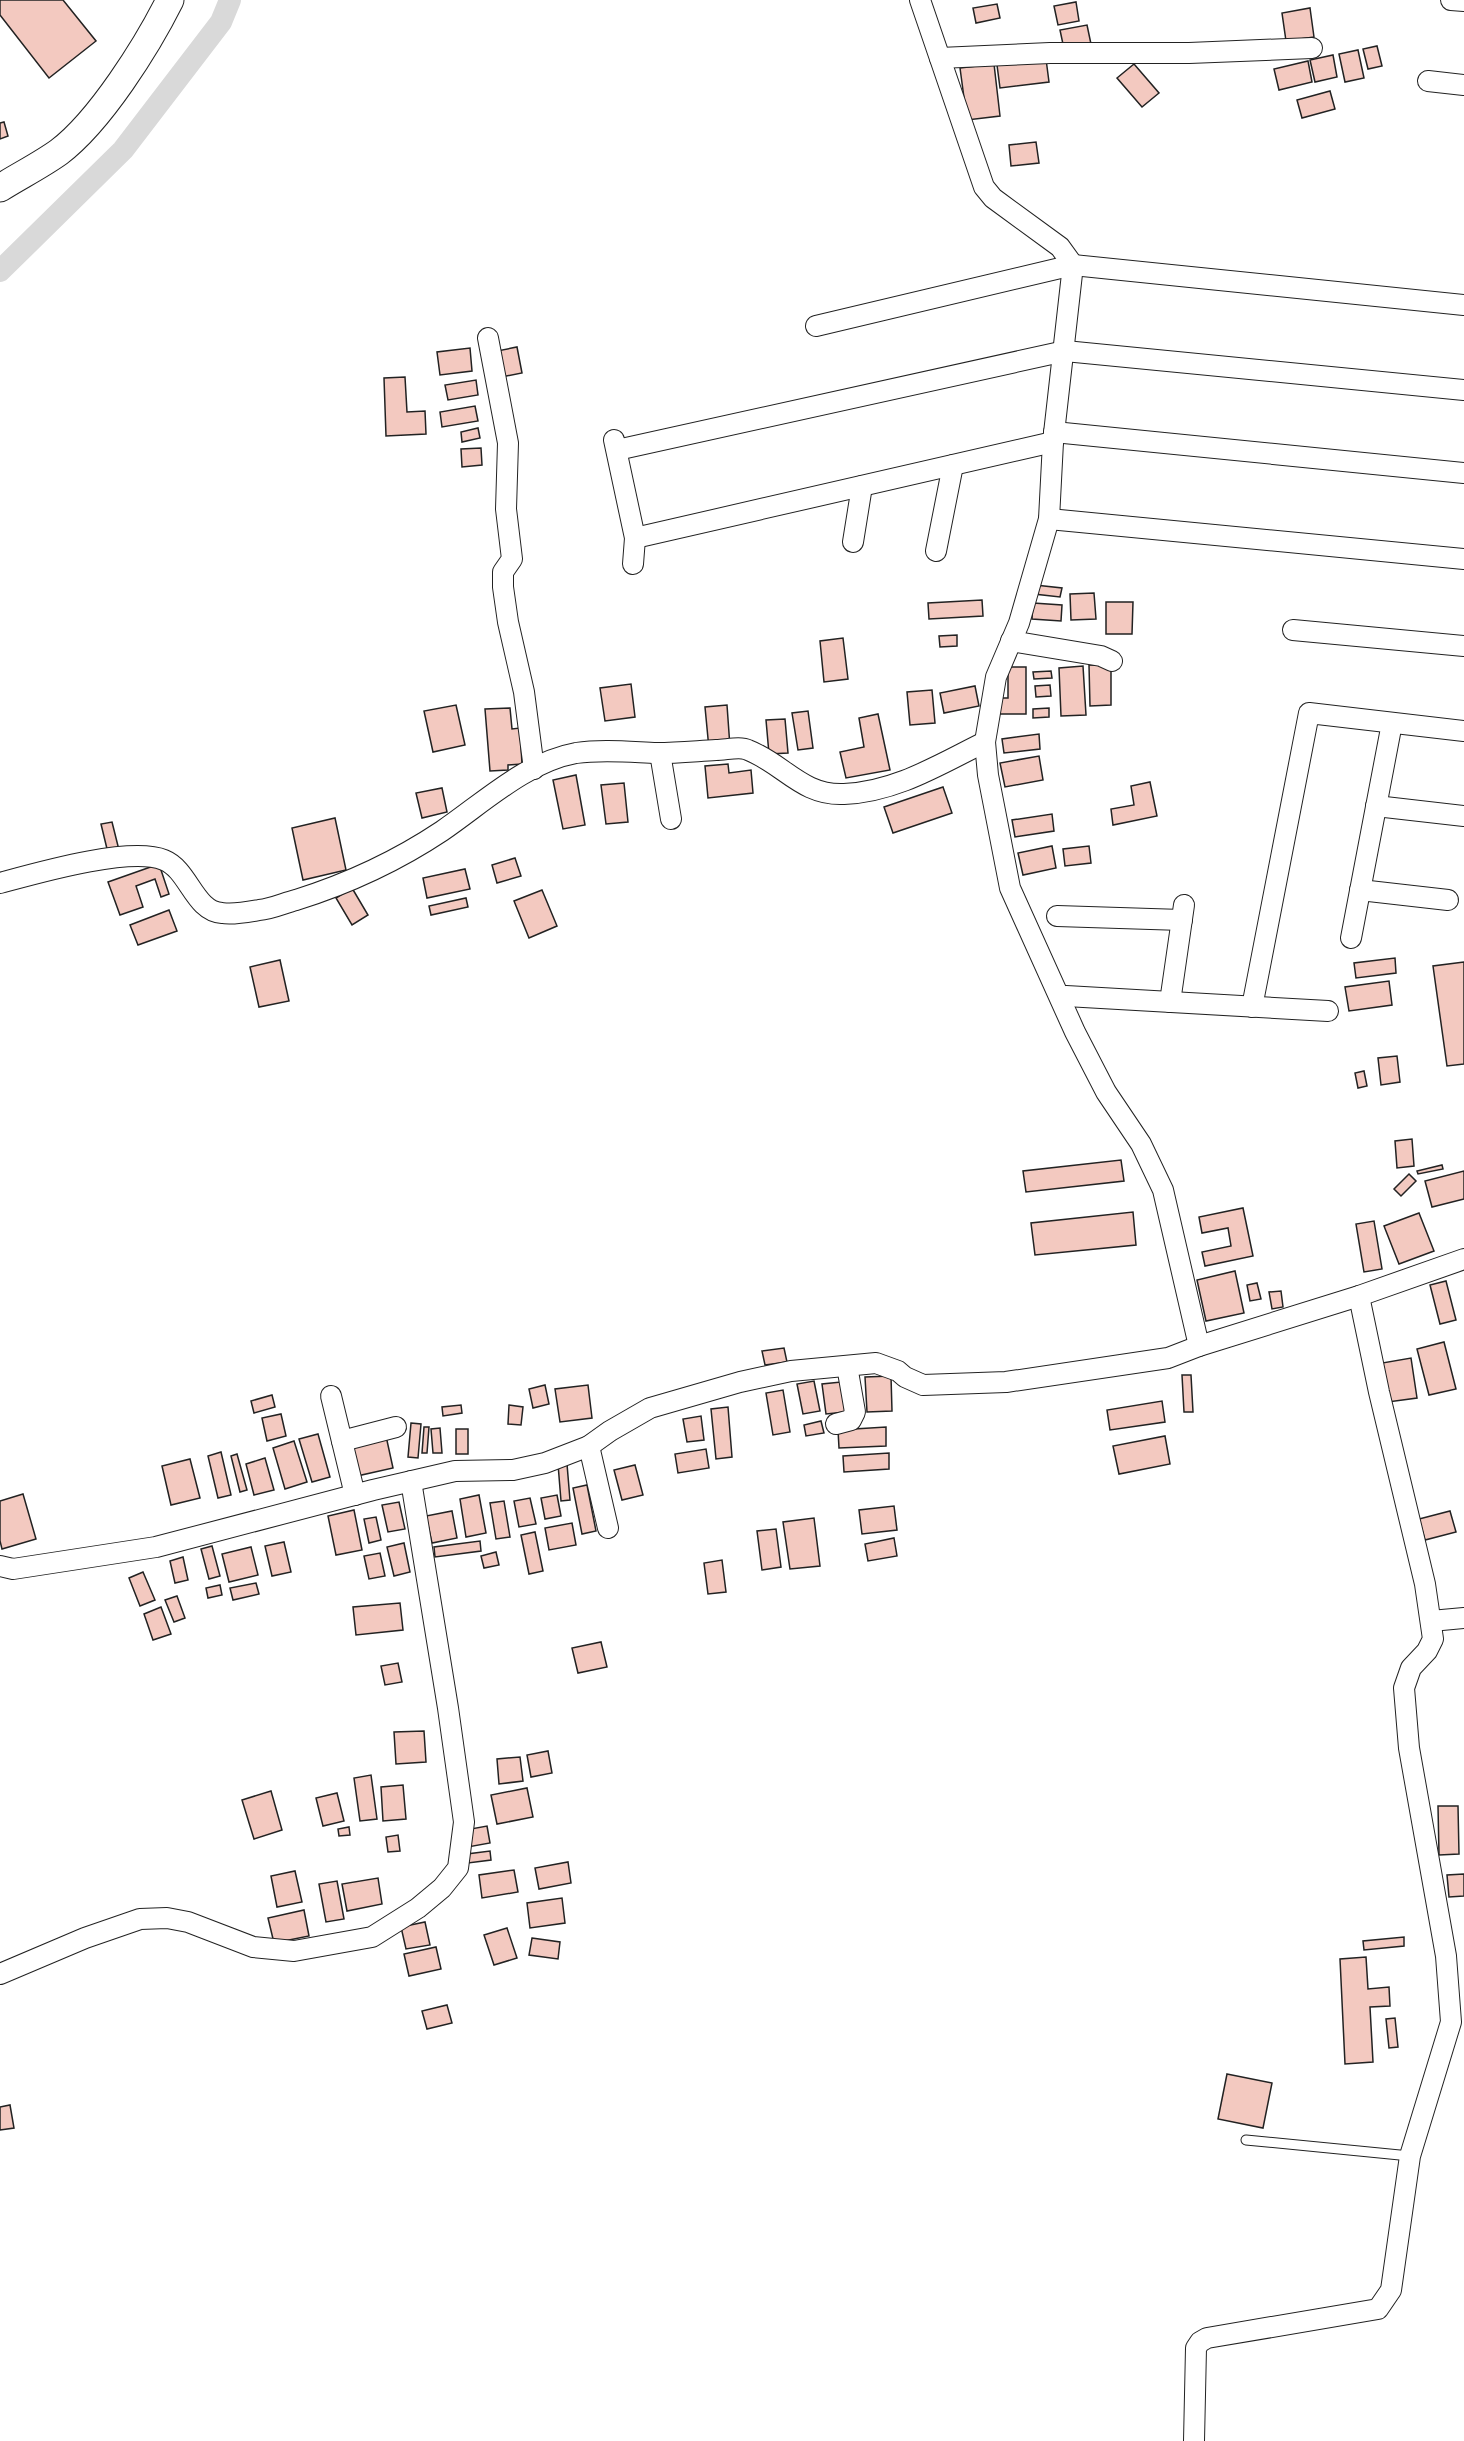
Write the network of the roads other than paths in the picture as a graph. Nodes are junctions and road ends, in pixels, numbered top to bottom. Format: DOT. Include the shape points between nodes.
graph roads {
  1 [pos="170,0"];
  2 [pos="920,0"];
  3 [pos="1451,0"];
  4 [pos="1464,2"];
  5 [pos="1312,48"];
  6 [pos="940,58"];
  7 [pos="1428,81"];
  8 [pos="1464,85"];
  9 [pos="0,188"];
  10 [pos="1073,265"];
  11 [pos="1464,305"];
  12 [pos="816,326"];
  13 [pos="488,338"];
  14 [pos="1065,351"];
  15 [pos="1464,390"];
  16 [pos="1054,437"];
  17 [pos="953,465"];
  18 [pos="1464,474"];
  19 [pos="862,486"];
  20 [pos="1049,519"];
  21 [pos="635,538"];
  22 [pos="853,542"];
  23 [pos="936,551"];
  24 [pos="1464,559"];
  25 [pos="633,564"];
  26 [pos="1293,630"];
  27 [pos="1011,641"];
  28 [pos="1464,646"];
  29 [pos="1113,661"];
  30 [pos="1392,723"];
  31 [pos="1464,731"];
  32 [pos="985,742"];
  33 [pos="660,753"];
  34 [pos="534,769"];
  35 [pos="1376,806"];
  36 [pos="1464,816"];
  37 [pos="671,819"];
  38 [pos="0,883"];
  39 [pos="1360,890"];
  40 [pos="1448,900"];
  41 [pos="1058,916"];
  42 [pos="1350,938"];
  43 [pos="1066,996"];
  44 [pos="1170,1002"];
  45 [pos="1251,1006"];
  46 [pos="1328,1011"];
  47 [pos="1464,1259"];
  48 [pos="1359,1296"];
  49 [pos="1199,1346"];
  50 [pos="847,1366"];
  51 [pos="331,1396"];
  52 [pos="836,1424"];
  53 [pos="396,1427"];
  54 [pos="342,1441"];
  55 [pos="590,1446"];
  56 [pos="411,1481"];
  57 [pos="354,1495"];
  58 [pos="608,1528"];
  59 [pos="0,1566"];
  60 [pos="1464,1618"];
  61 [pos="1431,1621"];
  62 [pos="0,1974"];
  63 [pos="1246,2140"];
  64 [pos="1410,2156"];
  65 [pos="1194,2441"];
  1 -- 9 [label="street" via="150,37 97,114 60,151"];
  2 -- 6 [label="street"];
  3 -- 4 [label="street"];
  5 -- 6 [label="street"];
  6 -- 10 [label="street" via="984,187 993,198 1060,247"];
  7 -- 8 [label="street"];
  10 -- 11 [label="street"];
  10 -- 12 [label="street"];
  10 -- 14 [label="street"];
  13 -- 34 [label="street" via="508,443 506,509 512,559 503,572 504,587"];
  14 -- 15 [label="street"];
  14 -- 16 [label="street"];
  14 -- 21 [label="street" via="615,445"];
  16 -- 17 [label="street"];
  16 -- 18 [label="street"];
  16 -- 20 [label="street"];
  17 -- 19 [label="street"];
  17 -- 23 [label="street"];
  19 -- 21 [label="street"];
  19 -- 22 [label="street"];
  20 -- 24 [label="street"];
  20 -- 27 [label="street" via="1020,623"];
  21 -- 25 [label="street"];
  26 -- 28 [label="street"];
  27 -- 29 [label="street"];
  27 -- 32 [label="street" via="996,677"];
  30 -- 31 [label="street"];
  30 -- 35 [label="street"];
  30 -- 45 [label="street" via="1309,713"];
  32 -- 33 [label="street" via="909,780 844,794 819,792 746,748"];
  32 -- 49 [label="street" via="1010,888 1075,1032 1106,1092 1141,1144 1163,1190"];
  33 -- 34 [label="street" via="579,753"];
  33 -- 37 [label="street"];
  34 -- 38 [label="street" via="439,833 379,867 321,892 263,910 220,914 199,899 179,870 152,856 113,858"];
  35 -- 36 [label="street"];
  35 -- 39 [label="street"];
  39 -- 40 [label="street"];
  39 -- 42 [label="street"];
  41 -- 44 [label="street" via="1183,913"];
  43 -- 44 [label="street"];
  44 -- 45 [label="street"];
  45 -- 46 [label="street"];
  47 -- 48 [label="street"];
  48 -- 49 [label="street"];
  48 -- 61 [label="street"];
  49 -- 50 [label="street" via="1168,1358 1006,1382 923,1385 876,1363"];
  50 -- 52 [label="street" via="855,1412 851,1420"];
  50 -- 55 [label="street" via="791,1371 650,1408"];
  51 -- 54 [label="street"];
  53 -- 54 [label="street"];
  54 -- 57 [label="street"];
  55 -- 56 [label="street" via="545,1463 455,1471"];
  55 -- 58 [label="street"];
  56 -- 57 [label="street"];
  56 -- 62 [label="street" via="464,1822 458,1868 442,1888 372,1937 294,1951 253,1947 188,1922 140,1919"];
  57 -- 59 [label="street" via="156,1547 13,1569"];
  60 -- 61 [label="street"];
  61 -- 64 [label="street" via="1433,1639 1428,1651 1411,1668 1404,1688 1409,1748 1446,1956 1450,2022"];
  63 -- 64 [label="lane"];
  64 -- 65 [label="street" via="1391,2290 1386,2300 1378,2309 1200,2342 1196,2348"];
}
